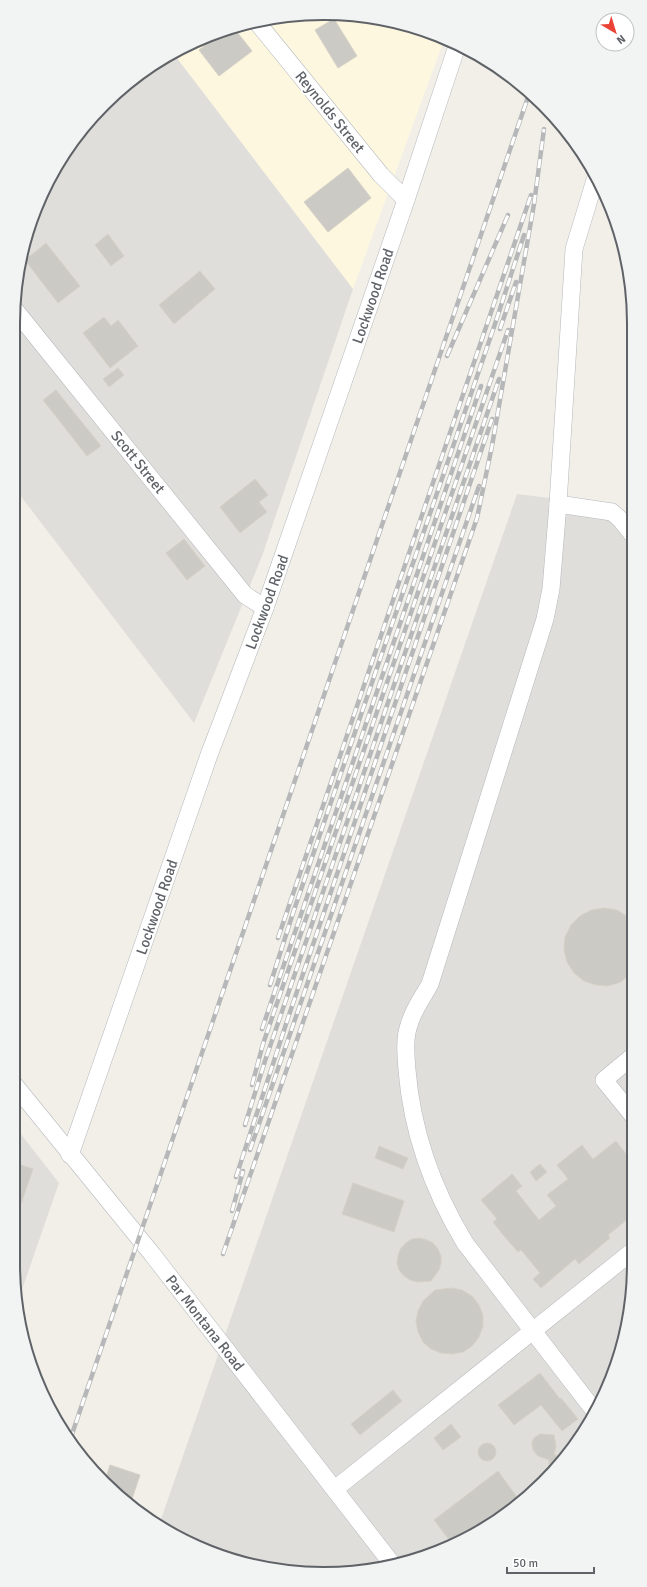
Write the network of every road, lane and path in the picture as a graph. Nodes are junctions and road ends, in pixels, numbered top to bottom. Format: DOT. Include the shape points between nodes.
graph roads {
  1 [pos="260,27"];
  2 [pos="456,50"];
  3 [pos="594,185"];
  4 [pos="406,200"];
  5 [pos="20,317"];
  6 [pos="558,504"];
  7 [pos="627,528"];
  8 [pos="265,608"];
  9 [pos="627,1061"];
  10 [pos="20,1092"];
  11 [pos="627,1108"];
  12 [pos="70,1155"];
  13 [pos="627,1256"];
  14 [pos="533,1331"];
  15 [pos="591,1406"];
  16 [pos="335,1489"];
  17 [pos="389,1560"];
  1 -- 4 [label="street, Reynolds Street" via="381,175"];
  2 -- 4 [label="street, Lockwood Road"];
  3 -- 6 [label="street" via="574,248"];
  4 -- 8 [label="street, Lockwood Road"];
  5 -- 8 [label="street, Scott Street" via="245,595"];
  6 -- 7 [label="street" via="612,512"];
  6 -- 14 [label="street" via="551,589 545,619 430,984 409,1025 405,1050 413,1118 438,1193 465,1243"];
  8 -- 12 [label="street, Lockwood Road" via="209,755"];
  9 -- 11 [label="street" via="604,1080"];
  10 -- 12 [label="street, Par Montana Road"];
  12 -- 16 [label="street, Par Montana Road" via="152,1254"];
  13 -- 14 [label="street"];
  14 -- 15 [label="street"];
  14 -- 16 [label="street"];
  16 -- 17 [label="street, Par Montana Road"];
}
